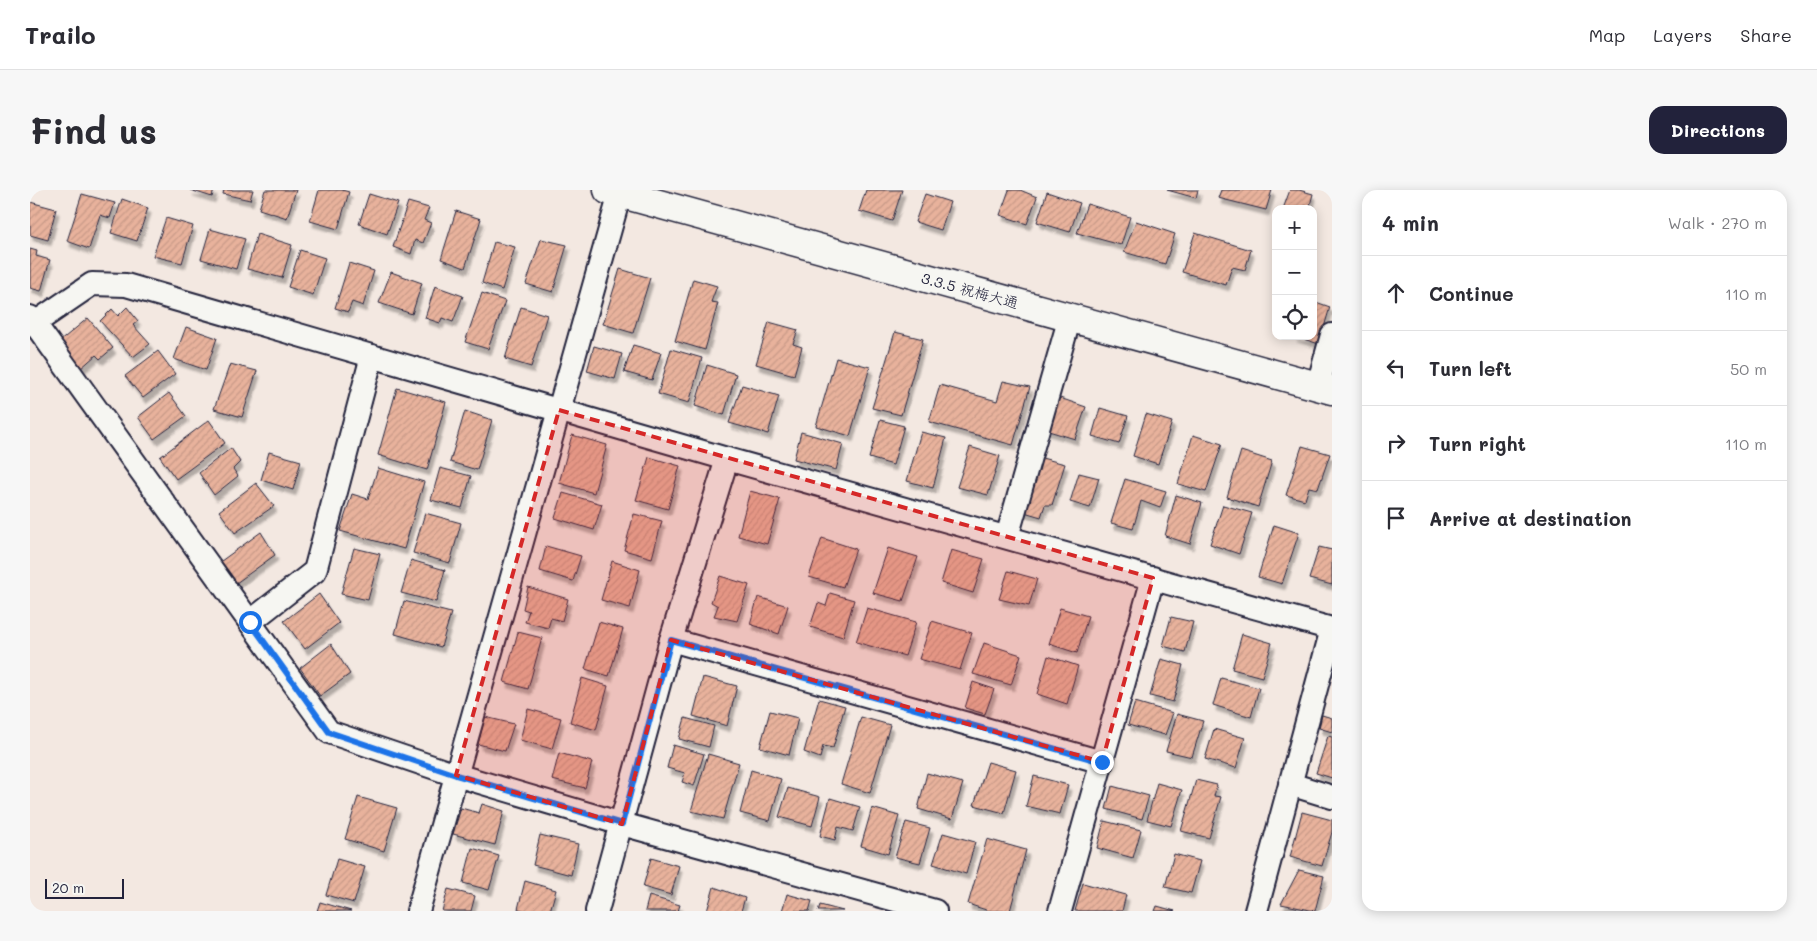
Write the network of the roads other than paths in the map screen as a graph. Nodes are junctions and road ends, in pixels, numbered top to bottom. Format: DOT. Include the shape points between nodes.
graph roads {
  1 [pos="616,191"];
  2 [pos="1070,317"];
  3 [pos="33,320"];
  4 [pos="1332,335"];
  5 [pos="372,356"];
  6 [pos="1325,388"];
  7 [pos="559,410"];
  8 [pos="727,459"];
  9 [pos="1007,537"];
  10 [pos="1153,578"];
  11 [pos="250,622"];
  12 [pos="671,640"];
  13 [pos="1102,762"];
  14 [pos="456,775"];
  15 [pos="1290,784"];
  16 [pos="1332,797"];
  17 [pos="622,824"];
  18 [pos="418,911"];
  19 [pos="597,911"];
  20 [pos="935,911"];
  21 [pos="1060,911"];
  22 [pos="1256,911"];
  1 -- 2 [label="street, 3.3.5 祝梅大通"];
  1 -- 7 [label="street"];
  2 -- 6 [label="street, 3.3.5 祝梅大通"];
  2 -- 9 [label="street"];
  3 -- 5 [label="street" via="92,284 126,285"];
  3 -- 11 [label="street"];
  4 -- 6 [label="street"];
  5 -- 7 [label="street"];
  5 -- 11 [label="street" via="314,571"];
  7 -- 8 [label="street"];
  7 -- 14 [label="street"];
  8 -- 9 [label="street"];
  8 -- 12 [label="street"];
  9 -- 10 [label="street"];
  10 -- 13 [label="street"];
  10 -- 15 [label="street" via="1332,629"];
  11 -- 14 [label="street" via="329,732"];
  12 -- 13 [label="street"];
  12 -- 17 [label="street"];
  13 -- 21 [label="street"];
  14 -- 17 [label="street"];
  14 -- 18 [label="street"];
  15 -- 16 [label="street"];
  15 -- 22 [label="street"];
  17 -- 19 [label="street"];
  17 -- 20 [label="street"];
}
